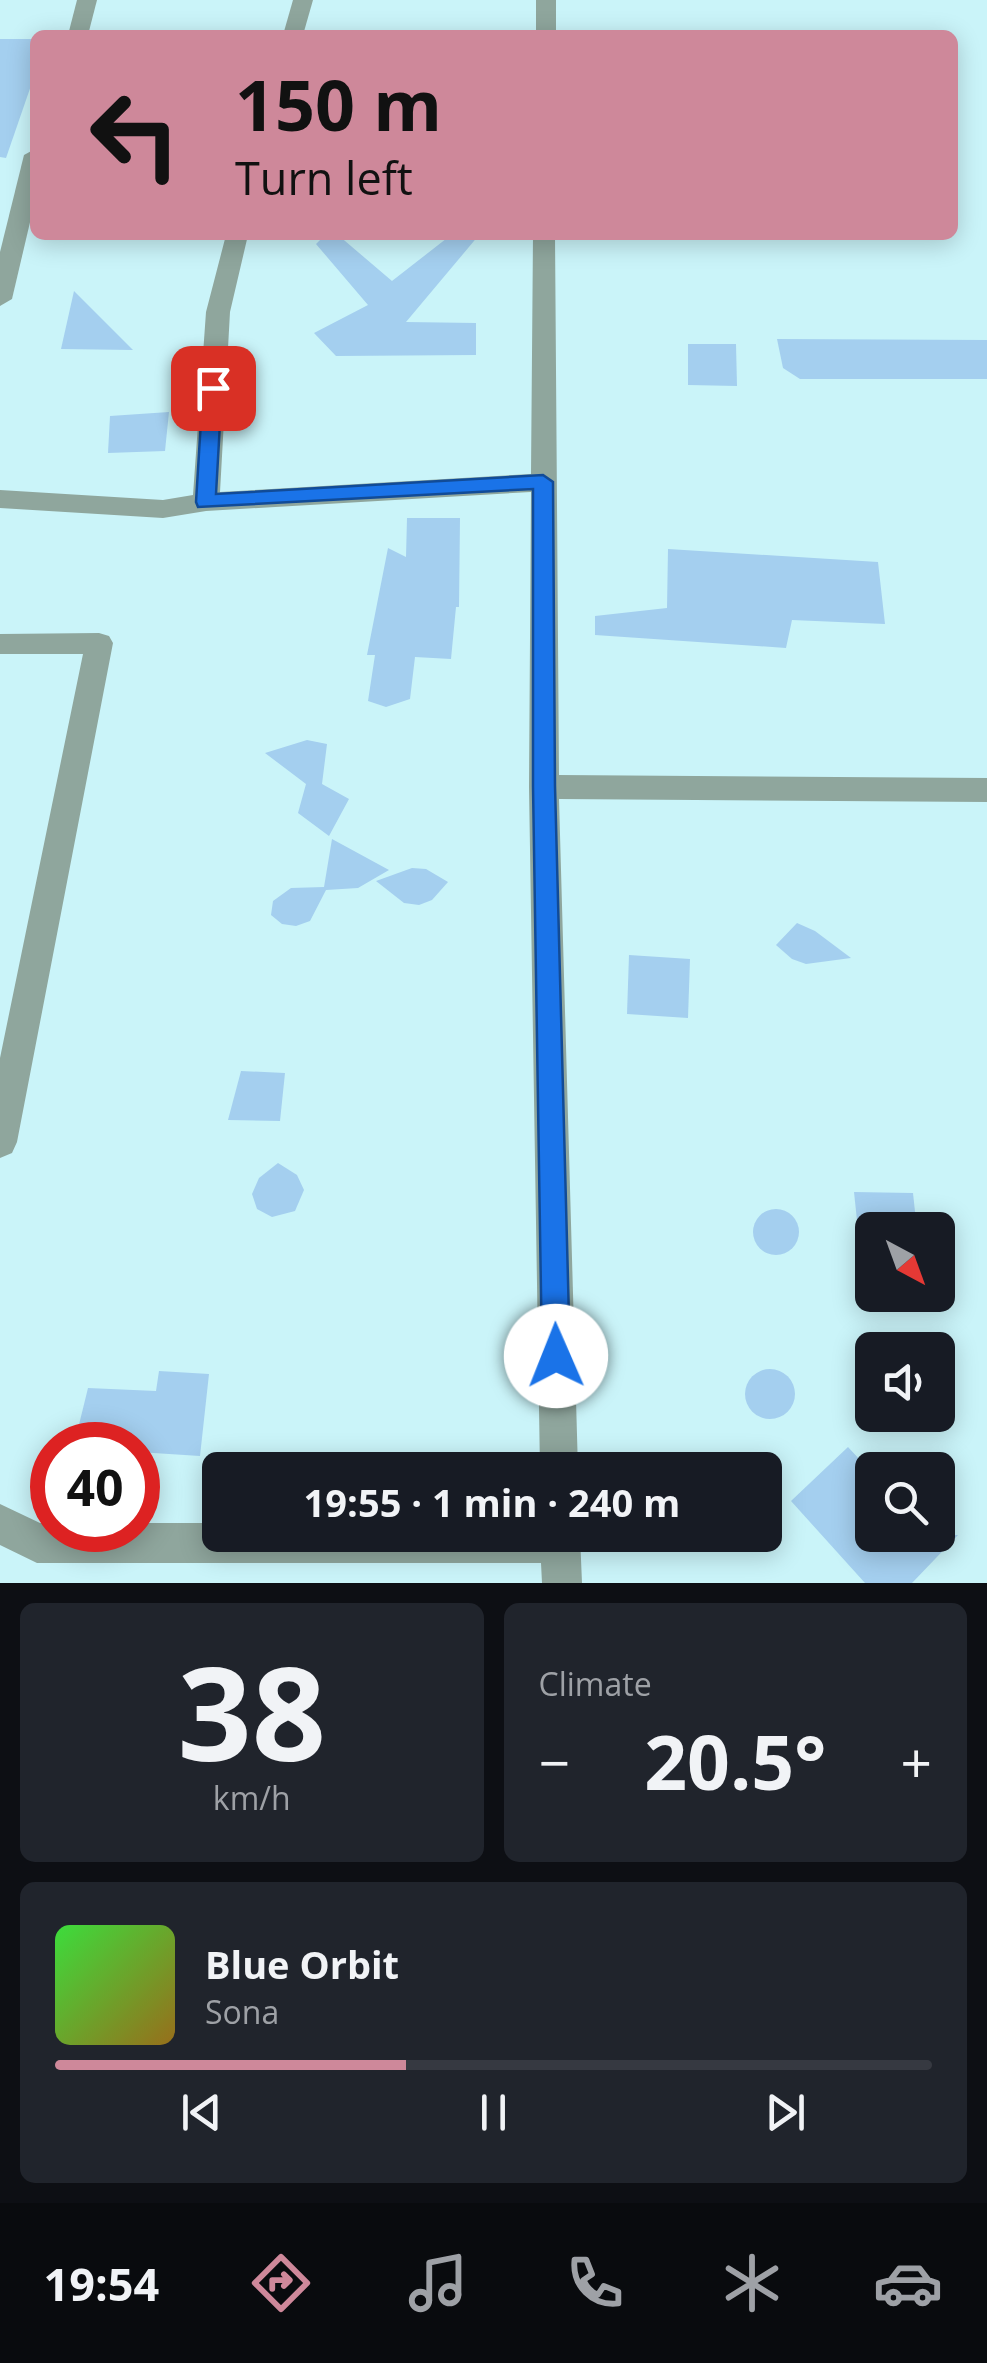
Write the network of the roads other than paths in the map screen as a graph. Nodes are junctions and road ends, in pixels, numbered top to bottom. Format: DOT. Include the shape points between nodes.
graph roads {
  1 [pos="88,0"];
  2 [pos="303,0"];
  3 [pos="546,0"];
  4 [pos="79,30"];
  5 [pos="294,30"];
  6 [pos="546,30"];
  7 [pos="30,176"];
  8 [pos="237,240"];
  9 [pos="544,240"];
  10 [pos="0,299"];
  11 [pos="543,482"];
  12 [pos="0,500"];
  13 [pos="206,502"];
  14 [pos="0,644"];
  15 [pos="544,786"];
  16 [pos="987,790"];
  17 [pos="0,1142"];
  18 [pos="559,1452"];
  19 [pos="0,1524"];
  20 [pos="561,1554"];
  1 -- 4 [label="street"];
  2 -- 5 [label="street"];
  3 -- 6 [label="street"];
  7 -- 10 [label="street"];
  8 -- 13 [label="street" via="218,312"];
  9 -- 11 [label="street"];
  11 -- 13 [label="street"];
  11 -- 15 [label="street"];
  12 -- 13 [label="street" via="163,508"];
  14 -- 17 [label="street" via="99,642"];
  15 -- 16 [label="street"];
  15 -- 18 [label="street"];
  19 -- 20 [label="street" via="36,1544"];
}
